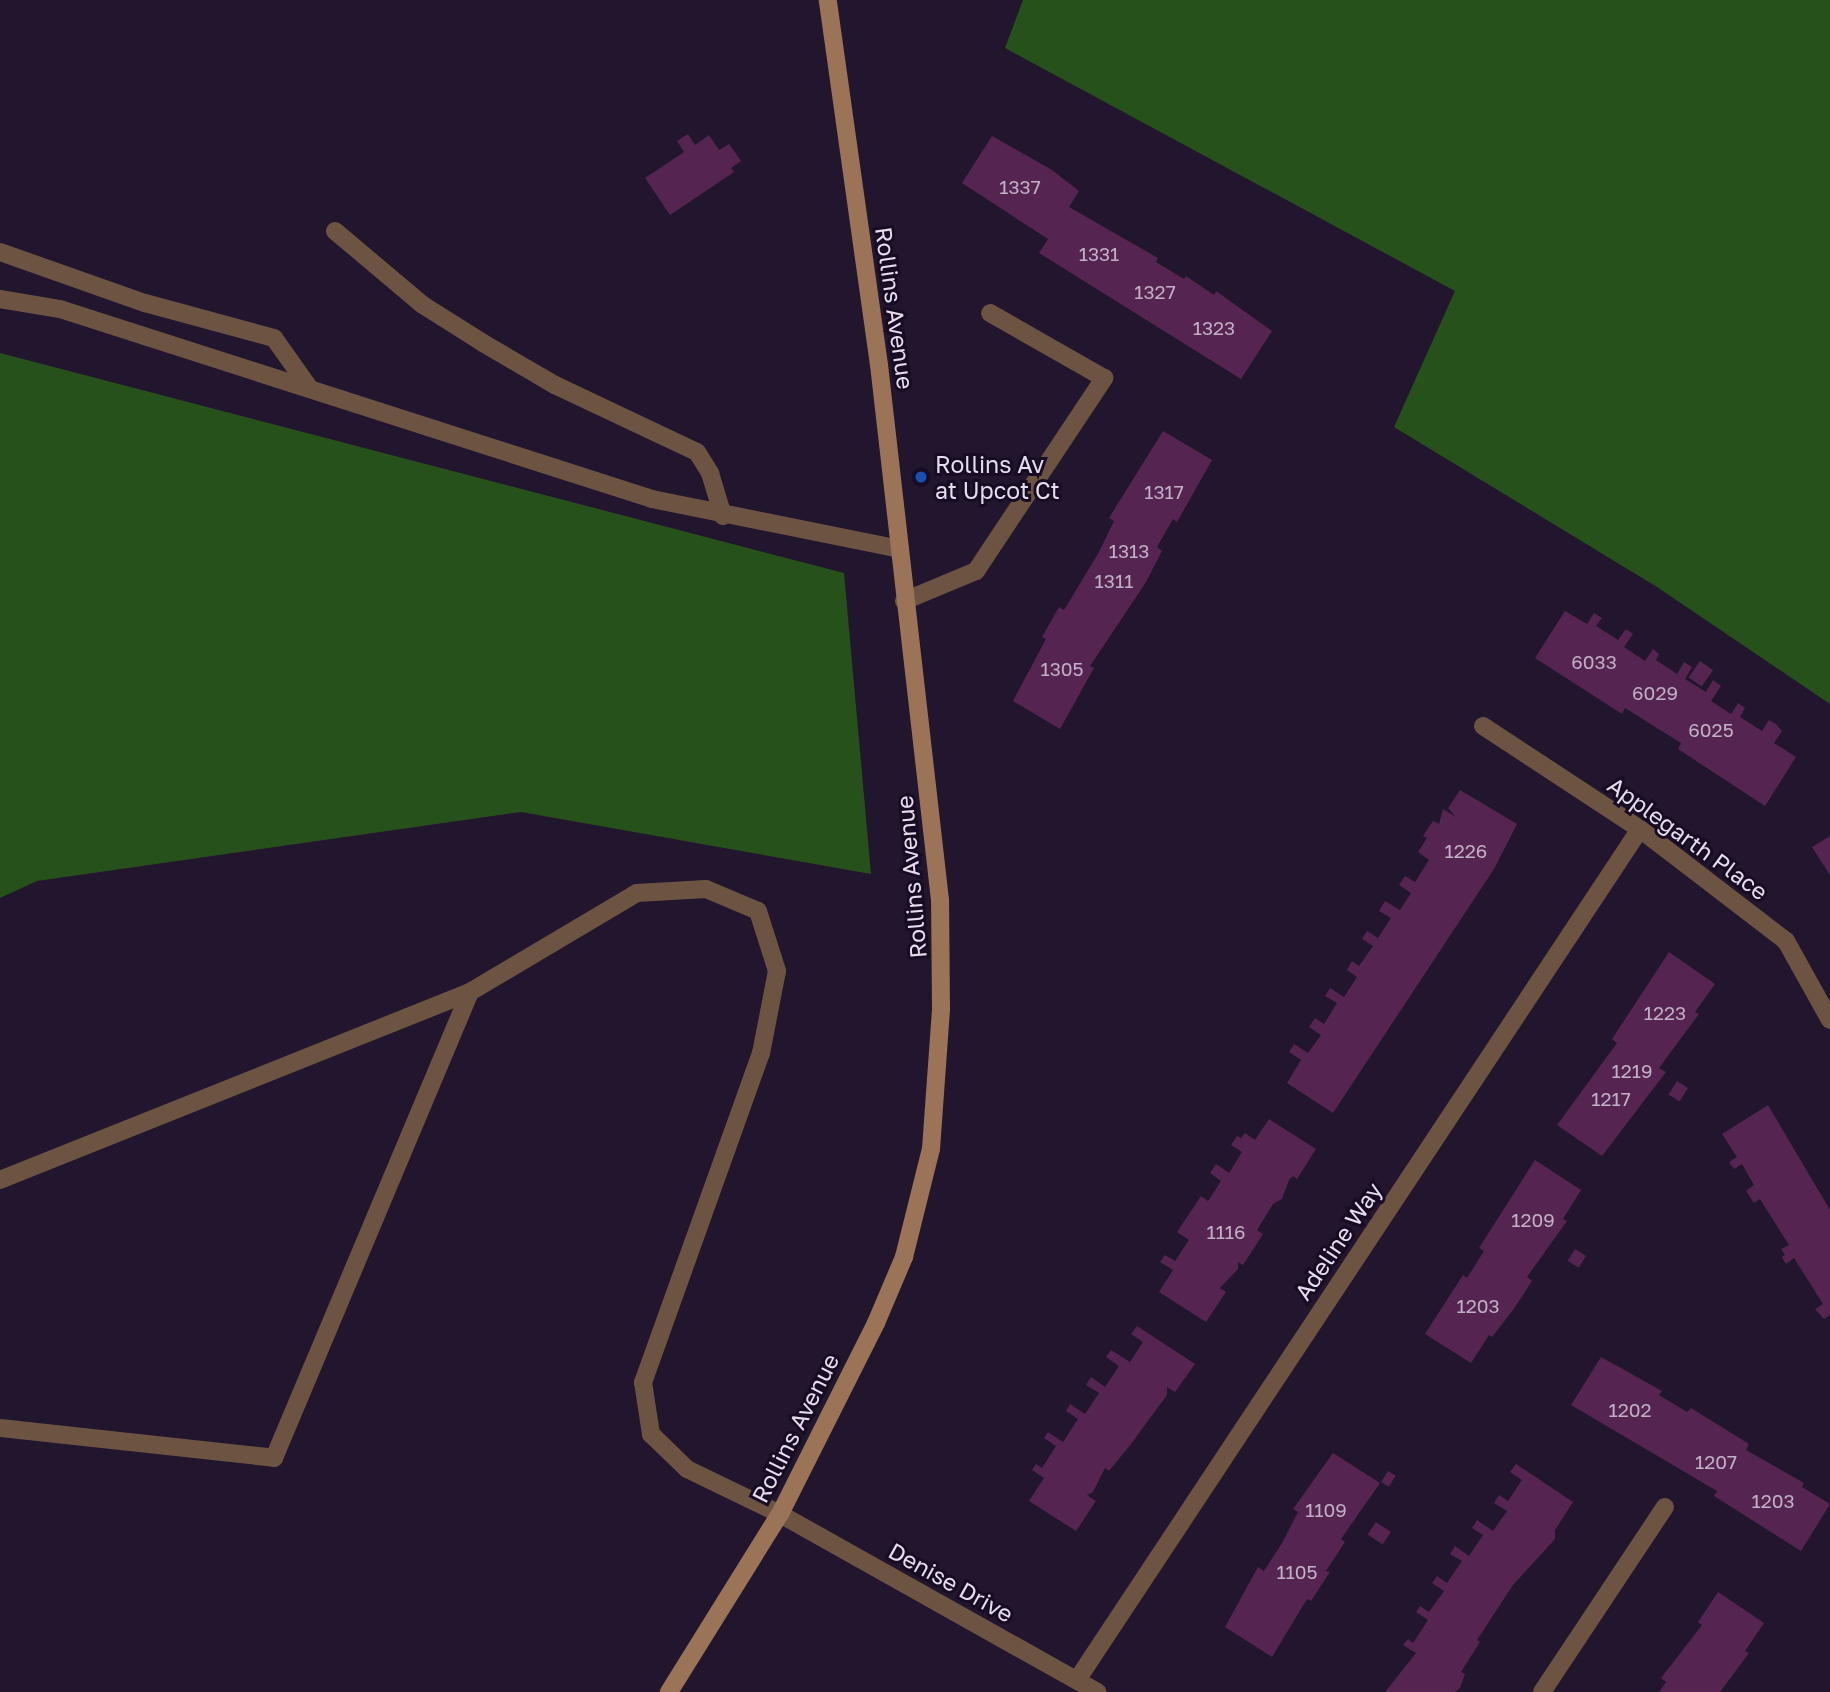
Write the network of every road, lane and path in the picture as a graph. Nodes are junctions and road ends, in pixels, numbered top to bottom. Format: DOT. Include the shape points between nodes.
graph roads {
  1 [pos="828,0"];
  2 [pos="335,231"];
  3 [pos="0,252"];
  4 [pos="0,299"];
  5 [pos="990,313"];
  6 [pos="307,386"];
  7 [pos="723,516"];
  8 [pos="900,549"];
  9 [pos="904,601"];
  10 [pos="1483,726"];
  11 [pos="1640,830"];
  12 [pos="470,992"];
  13 [pos="1830,1020"];
  14 [pos="0,1180"];
  15 [pos="0,1428"];
  16 [pos="1665,1507"];
  17 [pos="780,1514"];
  18 [pos="1077,1680"];
  19 [pos="669,1692"];
  20 [pos="1097,1692"];
  21 [pos="1542,1692"];
  1 -- 8 [label="street, Rollins Avenue"];
  2 -- 7 [label="street" via="424,305 483,344 555,385 696,452 710,472"];
  3 -- 6 [label="street" via="145,303 274,338"];
  4 -- 6 [label="street" via="60,309"];
  5 -- 9 [label="street" via="1104,378 976,571"];
  6 -- 7 [label="street" via="652,499"];
  7 -- 8 [label="street"];
  8 -- 9 [label="street, Rollins Avenue"];
  9 -- 17 [label="street, Rollins Avenue" via="943,955 931,1149 904,1257"];
  10 -- 11 [label="street, Applegarth Place"];
  11 -- 13 [label="street, Applegarth Place" via="1786,941"];
  11 -- 18 [label="street, Adeline Way"];
  12 -- 14 [label="street, Denise Drive"];
  12 -- 15 [label="street" via="274,1458"];
  12 -- 17 [label="street, Denise Drive" via="637,893 706,889 758,911 777,971 761,1053 643,1382 651,1434 660,1443 687,1469"];
  16 -- 21 [label="street"];
  17 -- 18 [label="street, Denise Drive"];
  17 -- 19 [label="street, Rollins Avenue"];
  18 -- 20 [label="street, Denise Drive"];
}
